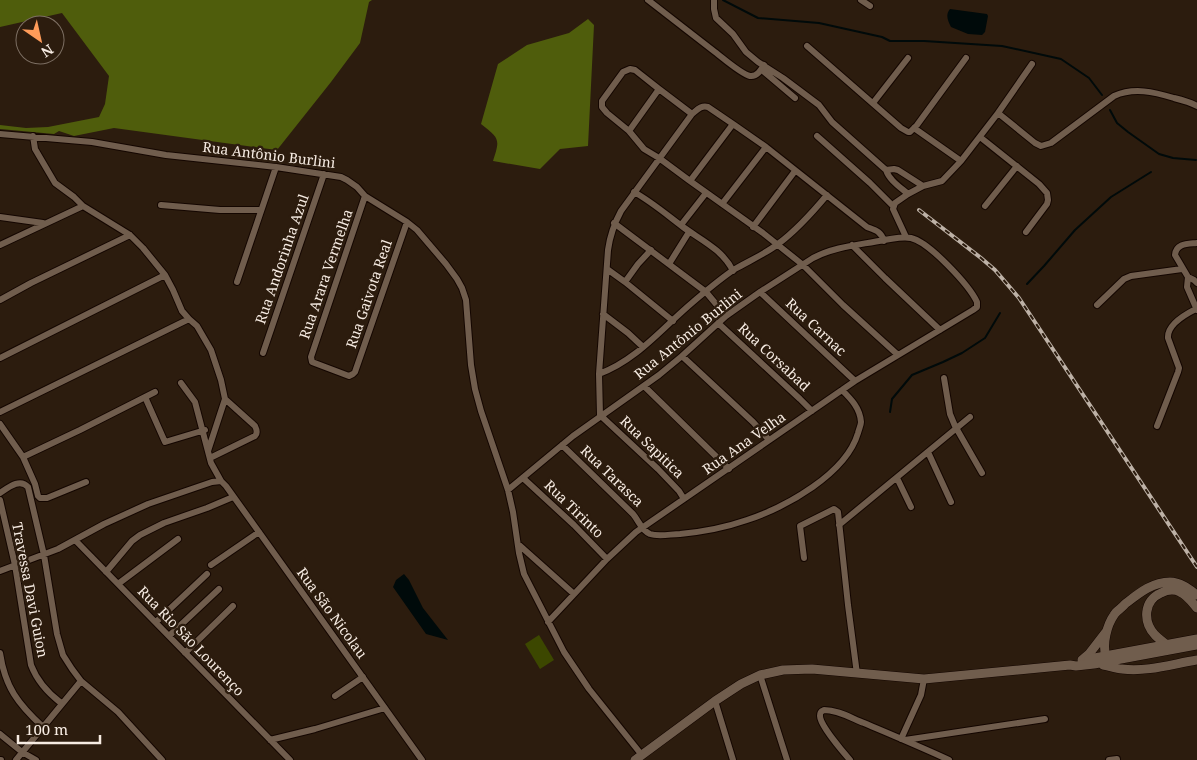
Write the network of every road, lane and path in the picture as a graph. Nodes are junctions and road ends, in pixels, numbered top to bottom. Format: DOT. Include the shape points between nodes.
graph roads {
  1 [pos="648,0"];
  2 [pos="714,0"];
  3 [pos="861,0"];
  4 [pos="870,6"];
  5 [pos="808,46"];
  6 [pos="908,58"];
  7 [pos="966,58"];
  8 [pos="1032,64"];
  9 [pos="763,67"];
  10 [pos="659,89"];
  11 [pos="795,98"];
  12 [pos="873,103"];
  13 [pos="1197,106"];
  14 [pos="998,113"];
  15 [pos="692,114"];
  16 [pos="733,124"];
  17 [pos="914,128"];
  18 [pos="629,131"];
  19 [pos="0,134"];
  20 [pos="33,136"];
  21 [pos="817,136"];
  22 [pos="980,137"];
  23 [pos="766,147"];
  24 [pos="659,158"];
  25 [pos="961,161"];
  26 [pos="1017,166"];
  27 [pos="276,167"];
  28 [pos="886,170"];
  29 [pos="795,171"];
  30 [pos="324,174"];
  31 [pos="690,181"];
  32 [pos="923,186"];
  33 [pos="634,192"];
  34 [pos="706,193"];
  35 [pos="908,194"];
  36 [pos="826,195"];
  37 [pos="365,196"];
  38 [pos="722,204"];
  39 [pos="161,205"];
  40 [pos="83,206"];
  41 [pos="893,206"];
  42 [pos="985,206"];
  43 [pos="261,210"];
  44 [pos="0,217"];
  45 [pos="407,222"];
  46 [pos="45,223"];
  47 [pos="614,223"];
  48 [pos="681,225"];
  49 [pos="753,227"];
  50 [pos="867,227"];
  51 [pos="689,232"];
  52 [pos="1026,232"];
  53 [pos="130,236"];
  54 [pos="906,237"];
  55 [pos="884,241"];
  56 [pos="871,242"];
  57 [pos="1197,243"];
  58 [pos="0,245"];
  59 [pos="777,245"];
  60 [pos="852,245"];
  61 [pos="651,250"];
  62 [pos="669,264"];
  63 [pos="803,265"];
  64 [pos="607,269"];
  65 [pos="1182,269"];
  66 [pos="733,271"];
  67 [pos="165,274"];
  68 [pos="1188,277"];
  69 [pos="237,282"];
  70 [pos="625,282"];
  71 [pos="1197,283"];
  72 [pos="706,292"];
  73 [pos="760,292"];
  74 [pos="0,300"];
  75 [pos="1096,305"];
  76 [pos="1197,310"];
  77 [pos="603,314"];
  78 [pos="726,316"];
  79 [pos="189,319"];
  80 [pos="673,321"];
  81 [pos="718,322"];
  82 [pos="940,330"];
  83 [pos="643,348"];
  84 [pos="263,353"];
  85 [pos="898,355"];
  86 [pos="682,356"];
  87 [pos="0,358"];
  88 [pos="354,374"];
  89 [pos="599,374"];
  90 [pos="944,378"];
  91 [pos="855,381"];
  92 [pos="181,383"];
  93 [pos="644,386"];
  94 [pos="842,390"];
  95 [pos="155,392"];
  96 [pos="145,397"];
  97 [pos="225,399"];
  98 [pos="812,411"];
  99 [pos="0,412"];
  100 [pos="600,415"];
  101 [pos="970,417"];
  102 [pos="0,424"];
  103 [pos="1157,426"];
  104 [pos="956,428"];
  105 [pos="204,431"];
  106 [pos="770,440"];
  107 [pos="562,445"];
  108 [pos="928,452"];
  109 [pos="209,454"];
  110 [pos="22,457"];
  111 [pos="729,469"];
  112 [pos="982,473"];
  113 [pos="32,478"];
  114 [pos="523,478"];
  115 [pos="897,478"];
  116 [pos="221,481"];
  117 [pos="86,482"];
  118 [pos="26,485"];
  119 [pos="508,490"];
  120 [pos="0,493"];
  121 [pos="233,497"];
  122 [pos="684,499"];
  123 [pos="0,500"];
  124 [pos="951,502"];
  125 [pos="911,508"];
  126 [pos="839,525"];
  127 [pos="642,528"];
  128 [pos="259,532"];
  129 [pos="178,539"];
  130 [pos="76,540"];
  131 [pos="518,544"];
  132 [pos="44,555"];
  133 [pos="804,558"];
  134 [pos="607,559"];
  135 [pos="15,565"];
  136 [pos="211,565"];
  137 [pos="0,571"];
  138 [pos="106,572"];
  139 [pos="207,574"];
  140 [pos="118,584"];
  141 [pos="219,589"];
  142 [pos="574,594"];
  143 [pos="1197,595"];
  144 [pos="233,606"];
  145 [pos="1197,608"];
  146 [pos="156,622"];
  147 [pos="548,622"];
  148 [pos="1108,630"];
  149 [pos="169,636"];
  150 [pos="1197,639"];
  151 [pos="1197,645"];
  152 [pos="1170,646"];
  153 [pos="0,653"];
  154 [pos="185,653"];
  155 [pos="1082,660"];
  156 [pos="1197,660"];
  157 [pos="1108,662"];
  158 [pos="1070,665"];
  159 [pos="857,674"];
  160 [pos="760,675"];
  161 [pos="363,677"];
  162 [pos="924,679"];
  163 [pos="81,681"];
  164 [pos="335,696"];
  165 [pos="715,701"];
  166 [pos="61,703"];
  167 [pos="385,708"];
  168 [pos="1045,719"];
  169 [pos="43,727"];
  170 [pos="0,734"];
  171 [pos="903,739"];
  172 [pos="270,740"];
  173 [pos="22,752"];
  174 [pos="638,757"];
  175 [pos="731,759"];
  176 [pos="1117,759"];
  177 [pos="16,760"];
  178 [pos="36,760"];
  179 [pos="162,760"];
  180 [pos="290,760"];
  181 [pos="422,760"];
  182 [pos="787,760"];
  183 [pos="850,760"];
  184 [pos="949,760"];
  185 [pos="1109,760"];
  1 -- 9 [label="street" via="744,73 755,75"];
  2 -- 9 [label="street" via="716,18"];
  3 -- 4 [label="street"];
  5 -- 12 [label="street"];
  6 -- 12 [label="street"];
  7 -- 17 [label="street"];
  8 -- 14 [label="street"];
  9 -- 11 [label="street"];
  9 -- 28 [label="street" via="819,105 832,122"];
  10 -- 15 [label="street"];
  10 -- 18 [label="street"];
  10 -- 18 [label="street" via="636,70 630,69 623,72 602,101 607,113"];
  12 -- 17 [label="street" via="906,132"];
  13 -- 14 [label="street" via="1156,93 1123,92 1051,143 1041,146"];
  14 -- 22 [label="street"];
  15 -- 16 [label="street" via="704,106"];
  15 -- 24 [label="street"];
  16 -- 23 [label="street"];
  16 -- 31 [label="street"];
  17 -- 25 [label="street"];
  18 -- 24 [label="street" via="644,149"];
  19 -- 20 [label="street, Rua Antônio Burlini"];
  20 -- 27 [label="street, Rua Antônio Burlini" via="92,142 184,158"];
  20 -- 40 [label="street" via="35,149 55,184"];
  21 -- 41 [label="street"];
  22 -- 25 [label="street"];
  22 -- 26 [label="street"];
  23 -- 29 [label="street"];
  23 -- 38 [label="street"];
  24 -- 31 [label="street"];
  24 -- 33 [label="street"];
  25 -- 32 [label="street" via="942,181"];
  26 -- 42 [label="street"];
  26 -- 52 [label="street" via="1042,187 1048,200"];
  27 -- 30 [label="street, Rua Antônio Burlini"];
  27 -- 43 [label="street"];
  28 -- 32 [label="street" via="898,170"];
  28 -- 35 [label="street"];
  29 -- 36 [label="street"];
  29 -- 49 [label="street"];
  30 -- 37 [label="street, Rua Antônio Burlini" via="347,180"];
  30 -- 84 [label="street, Rua Andorinha Azul"];
  31 -- 34 [label="street"];
  32 -- 35 [label="street"];
  33 -- 47 [label="street"];
  33 -- 48 [label="street"];
  34 -- 38 [label="street"];
  34 -- 48 [label="street"];
  35 -- 41 [label="street"];
  36 -- 50 [label="street"];
  36 -- 59 [label="street" via="809,217"];
  37 -- 45 [label="street, Rua Antônio Burlini"];
  37 -- 88 [label="street, Rua Arara Vermelha" via="310,359 349,376"];
  38 -- 49 [label="street"];
  39 -- 43 [label="street"];
  40 -- 46 [label="street"];
  40 -- 53 [label="street"];
  41 -- 54 [label="street"];
  43 -- 69 [label="street"];
  44 -- 46 [label="street"];
  45 -- 88 [label="street, Rua Gaivota Real"];
  45 -- 119 [label="street, Rua Antônio Burlini" via="428,242 462,288 466,300 474,390"];
  46 -- 58 [label="street"];
  47 -- 61 [label="street"];
  47 -- 64 [label="street"];
  48 -- 51 [label="street"];
  49 -- 59 [label="street"];
  50 -- 55 [label="street" via="879,232"];
  50 -- 56 [label="street"];
  51 -- 62 [label="street"];
  51 -- 66 [label="street" via="723,256"];
  53 -- 67 [label="street"];
  53 -- 74 [label="street"];
  54 -- 55 [label="street, Rua Antônio Burlini"];
  54 -- 82 [label="street, Rua Ana Velha" via="930,249 976,298 977,307"];
  55 -- 56 [label="street, Rua Antônio Burlini"];
  56 -- 60 [label="street, Rua Antônio Burlini"];
  57 -- 65 [label="street" via="1177,248 1175,255"];
  59 -- 63 [label="street"];
  59 -- 66 [label="street"];
  60 -- 63 [label="street, Rua Antônio Burlini" via="825,252"];
  60 -- 82 [label="street"];
  61 -- 62 [label="street"];
  61 -- 70 [label="street"];
  62 -- 72 [label="street"];
  63 -- 73 [label="street, Rua Antônio Burlini"];
  63 -- 85 [label="street"];
  64 -- 70 [label="street"];
  64 -- 77 [label="street"];
  65 -- 68 [label="street"];
  65 -- 75 [label="street" via="1131,276"];
  66 -- 72 [label="street"];
  67 -- 79 [label="street"];
  67 -- 87 [label="street"];
  68 -- 71 [label="street"];
  68 -- 76 [label="street" via="1187,287"];
  70 -- 80 [label="street"];
  72 -- 78 [label="street"];
  72 -- 80 [label="street"];
  73 -- 78 [label="street, Rua Antônio Burlini"];
  73 -- 91 [label="street, Rua Carnac"];
  76 -- 103 [label="street" via="1179,320 1168,334 1179,368"];
  77 -- 83 [label="street"];
  77 -- 89 [label="street"];
  78 -- 81 [label="street, Rua Antônio Burlini"];
  79 -- 97 [label="street" via="211,350"];
  79 -- 99 [label="street"];
  80 -- 83 [label="street"];
  81 -- 86 [label="street, Rua Antônio Burlini"];
  81 -- 98 [label="street, Rua Corsabad"];
  82 -- 85 [label="street, Rua Ana Velha"];
  83 -- 89 [label="street" via="611,370"];
  85 -- 91 [label="street, Rua Ana Velha"];
  86 -- 93 [label="street, Rua Antônio Burlini"];
  86 -- 106 [label="street"];
  89 -- 100 [label="street"];
  90 -- 104 [label="street" via="950,414"];
  91 -- 94 [label="street, Rua Ana Velha"];
  92 -- 105 [label="street, Rua São Nicolau" via="195,402"];
  93 -- 100 [label="street, Rua Antônio Burlini"];
  93 -- 111 [label="street"];
  94 -- 98 [label="street, Rua Ana Velha"];
  94 -- 127 [label="street" via="853,401 861,423 846,458 822,480 794,498 747,520 698,532 657,536"];
  95 -- 96 [label="street"];
  96 -- 105 [label="street" via="165,442"];
  96 -- 110 [label="street"];
  97 -- 109 [label="street"];
  97 -- 109 [label="street" via="255,426 257,434"];
  98 -- 106 [label="street, Rua Ana Velha"];
  100 -- 107 [label="street, Rua Antônio Burlini"];
  100 -- 122 [label="street, Rua Sapitica" via="658,469"];
  101 -- 104 [label="street"];
  102 -- 110 [label="street"];
  104 -- 108 [label="street"];
  104 -- 112 [label="street"];
  105 -- 109 [label="street, Rua São Nicolau"];
  106 -- 111 [label="street, Rua Ana Velha"];
  107 -- 114 [label="street, Rua Antônio Burlini"];
  107 -- 127 [label="street, Rua Tarasca" via="633,514"];
  108 -- 115 [label="street"];
  108 -- 124 [label="street"];
  109 -- 116 [label="street, Rua São Nicolau"];
  110 -- 113 [label="street"];
  111 -- 122 [label="street, Rua Ana Velha"];
  113 -- 117 [label="street" via="38,496 43,499"];
  113 -- 118 [label="street"];
  114 -- 119 [label="street, Rua Antônio Burlini"];
  114 -- 134 [label="street, Rua Tirinto"];
  115 -- 125 [label="street"];
  115 -- 126 [label="street"];
  116 -- 121 [label="street, Rua São Nicolau"];
  116 -- 130 [label="street" via="148,504"];
  118 -- 120 [label="street" via="16,484"];
  118 -- 132 [label="street"];
  119 -- 131 [label="street, Rua Antônio Burlini"];
  121 -- 128 [label="street, Rua São Nicolau"];
  121 -- 138 [label="street" via="140,535"];
  122 -- 127 [label="street, Rua Ana Velha"];
  123 -- 135 [label="street, Travessa Davi Guion"];
  126 -- 133 [label="street" via="838,512 834,508 802,524"];
  126 -- 159 [label="street"];
  127 -- 134 [label="street, Rua Ana Velha"];
  128 -- 136 [label="street"];
  128 -- 161 [label="street, Rua São Nicolau"];
  129 -- 140 [label="street"];
  130 -- 132 [label="street"];
  130 -- 138 [label="street, Rua Rio São Lourenço"];
  131 -- 142 [label="street"];
  131 -- 147 [label="street, Rua Antônio Burlini" via="524,574"];
  132 -- 135 [label="street"];
  132 -- 163 [label="street" via="60,647"];
  134 -- 142 [label="street, Rua Ana Velha"];
  135 -- 137 [label="street"];
  135 -- 166 [label="street, Travessa Davi Guion" via="31,665 44,687"];
  138 -- 140 [label="street, Rua Rio São Lourenço"];
  139 -- 146 [label="street"];
  140 -- 146 [label="street, Rua Rio São Lourenço"];
  141 -- 149 [label="street"];
  142 -- 147 [label="street, Rua Ana Velha"];
  143 -- 148 [label="main road" via="1184,585 1171,582 1155,584 1114,614"];
  144 -- 154 [label="street"];
  145 -- 152 [label="main road" via="1187,596 1174,590 1160,593 1150,601 1146,614 1148,623 1155,635"];
  146 -- 149 [label="street, Rua Rio São Lourenço"];
  147 -- 174 [label="street, Rua Antônio Burlini" via="564,652"];
  148 -- 155 [label="main road"];
  148 -- 157 [label="main road" via="1104,651"];
  149 -- 154 [label="street, Rua Rio São Lourenço"];
  150 -- 152 [label="main road"];
  151 -- 152 [label="main road"];
  152 -- 157 [label="main road"];
  153 -- 169 [label="street" via="4,674 14,695"];
  154 -- 172 [label="street, Rua Rio São Lourenço"];
  155 -- 157 [label="main road"];
  155 -- 158 [label="main road"];
  156 -- 157 [label="main road" via="1138,670 1121,669"];
  157 -- 158 [label="main road"];
  158 -- 162 [label="main road"];
  159 -- 160 [label="main road" via="812,669"];
  159 -- 162 [label="main road"];
  160 -- 165 [label="main road"];
  160 -- 182 [label="street"];
  161 -- 164 [label="street"];
  161 -- 167 [label="street, Rua São Nicolau"];
  162 -- 171 [label="street"];
  163 -- 166 [label="street"];
  163 -- 179 [label="street" via="118,712"];
  165 -- 174 [label="main road"];
  165 -- 175 [label="street"];
  166 -- 169 [label="street"];
  167 -- 172 [label="street"];
  167 -- 181 [label="street, Rua São Nicolau"];
  168 -- 171 [label="street"];
  169 -- 173 [label="street"];
  170 -- 173 [label="street"];
  171 -- 183 [label="street" via="834,711 824,710 820,719 824,727"];
  171 -- 184 [label="street"];
  172 -- 180 [label="street, Rua Rio São Lourenço"];
  173 -- 177 [label="street"];
  173 -- 178 [label="street"];
  176 -- 185 [label="street"];
}
